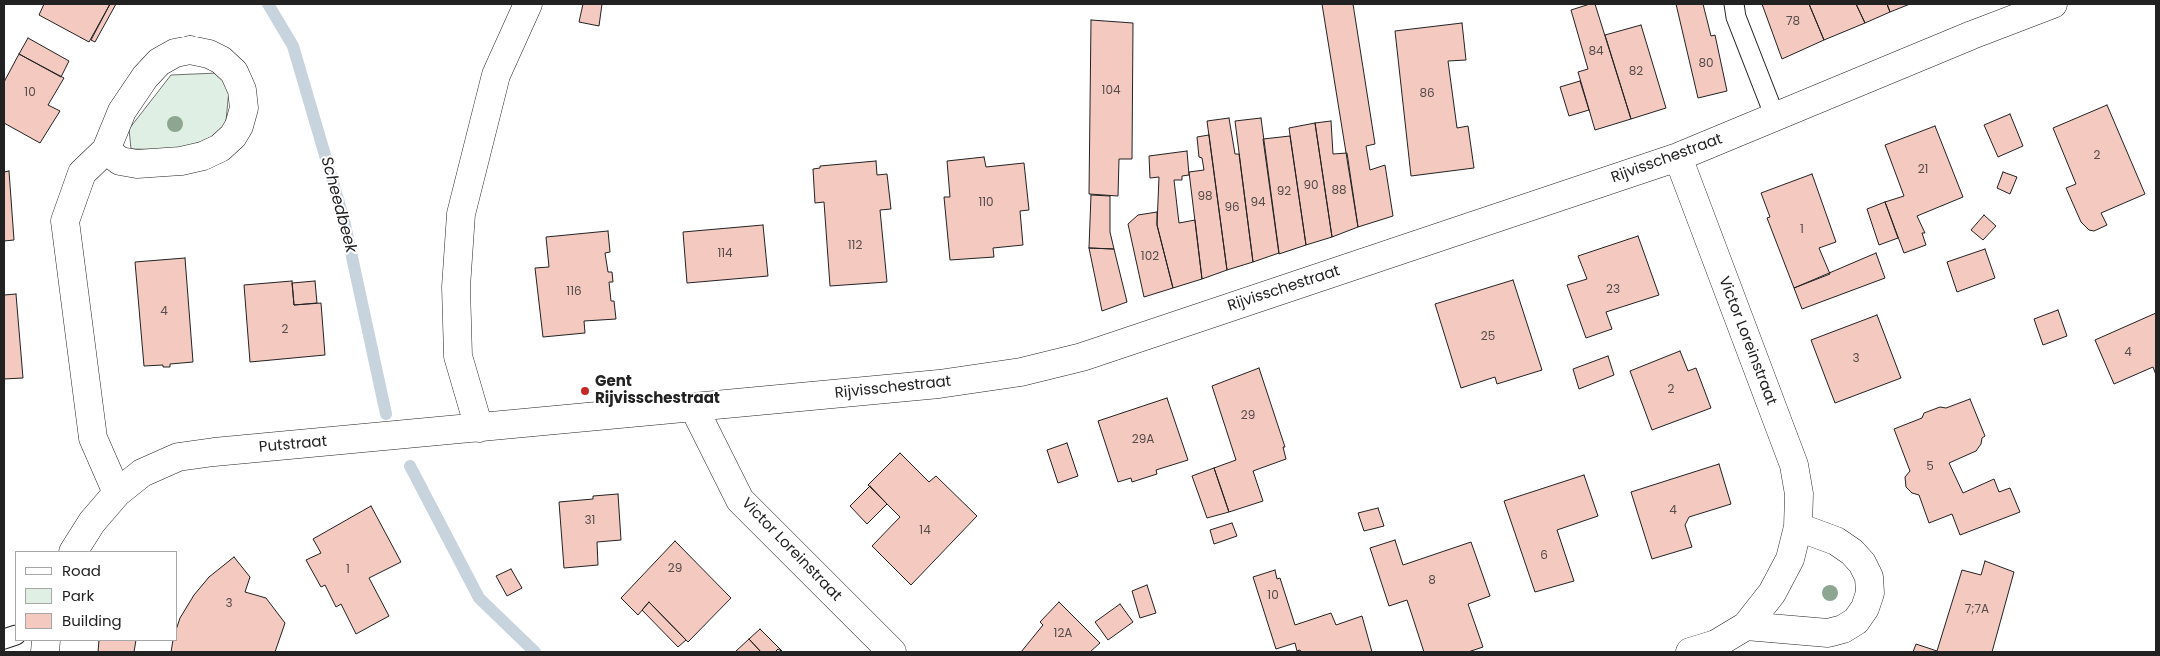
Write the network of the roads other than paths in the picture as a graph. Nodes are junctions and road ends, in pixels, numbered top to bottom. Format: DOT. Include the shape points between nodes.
graph roads {
  1 [pos="528,4"];
  2 [pos="1734,4"];
  3 [pos="2053,4"];
  4 [pos="1776,117"];
  5 [pos="106,150"];
  6 [pos="1678,157"];
  7 [pos="694,408"];
  8 [pos="479,428"];
  9 [pos="117,493"];
  10 [pos="1798,527"];
  11 [pos="74,551"];
  12 [pos="1746,626"];
  13 [pos="892,652"];
  14 [pos="1690,652"];
  1 -- 8 [label="street" via="496,74 461,214 456,287 458,356"];
  2 -- 4 [label="lane" via="1736,17"];
  3 -- 4 [label="street, Rijvisschestraat"];
  4 -- 6 [label="street, Rijvisschestraat"];
  5 -- 5 [label="street" via="122,111 158,62 190,50 209,54 234,72 242,90 244,108 239,126 220,148 181,161 137,164 120,161"];
  5 -- 9 [label="street" via="82,173 65,221 94,438"];
  6 -- 7 [label="street, Rijvisschestraat" via="1082,356 1021,372 939,384"];
  6 -- 10 [label="street, Victor Loreinstraat" via="1794,465 1799,494"];
  7 -- 8 [label="street, Rijvisschestraat"];
  7 -- 13 [label="street, Victor Loreinstraat" via="740,500"];
  8 -- 9 [label="street, Putstraat" via="178,458 142,473"];
  9 -- 11 [label="street, Putstraat" via="92,522"];
  10 -- 12 [label="street, Victor Loreinstraat" via="1790,559"];
  10 -- 12 [label="street" via="1836,542 1862,563 1869,578 1870,593 1865,608 1856,621 1828,633"];
  12 -- 14 [label="street, Victor Loreinstraat" via="1716,644"];
}
